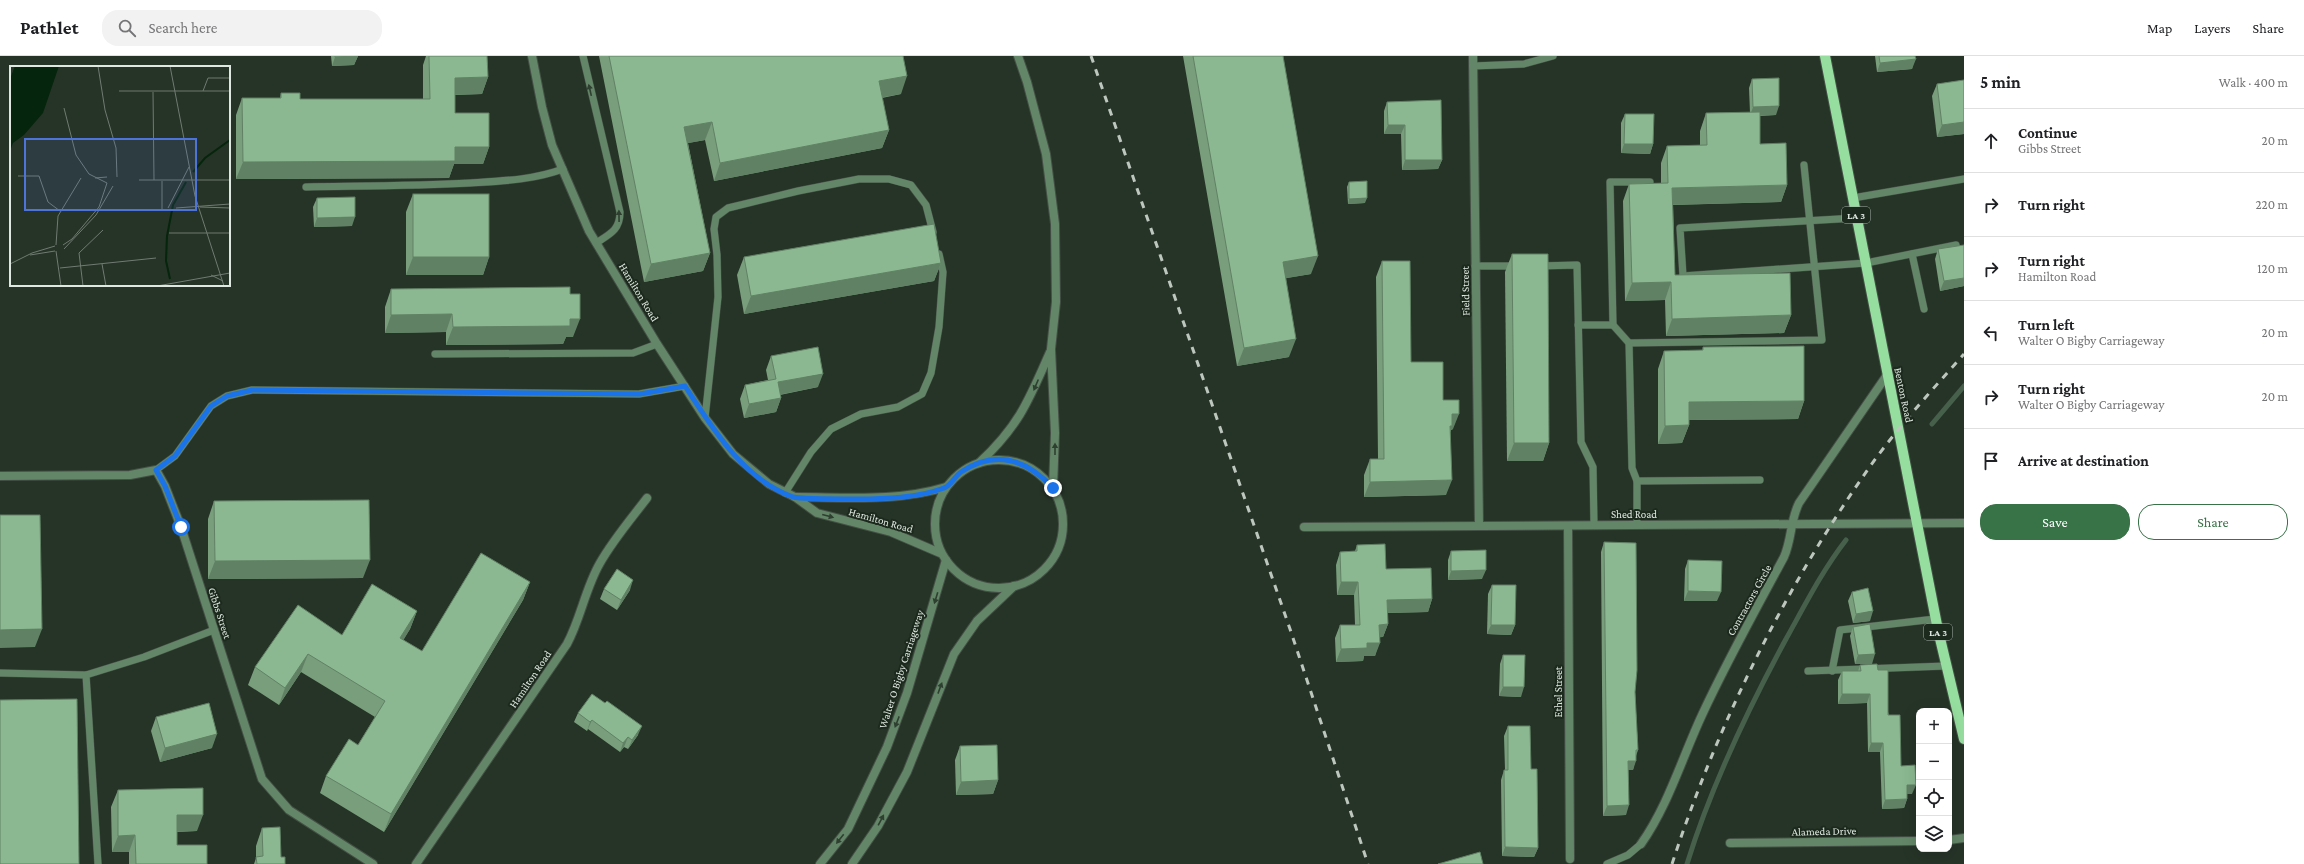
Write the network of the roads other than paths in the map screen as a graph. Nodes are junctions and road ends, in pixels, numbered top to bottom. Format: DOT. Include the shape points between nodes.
graph roads {
  1 [pos="532,56"];
  2 [pos="583,56"];
  3 [pos="1018,56"];
  4 [pos="1472,56"];
  5 [pos="1553,56"];
  6 [pos="1824,56"];
  7 [pos="1473,66"];
  8 [pos="1804,165"];
  9 [pos="563,169"];
  10 [pos="1964,179"];
  11 [pos="1650,182"];
  12 [pos="306,187"];
  13 [pos="1853,198"];
  14 [pos="1856,218"];
  15 [pos="1809,222"];
  16 [pos="596,243"];
  17 [pos="1956,245"];
  18 [pos="1912,254"];
  19 [pos="1866,263"];
  20 [pos="1475,266"];
  21 [pos="1814,267"];
  22 [pos="1924,309"];
  23 [pos="1578,325"];
  24 [pos="1613,325"];
  25 [pos="1629,343"];
  26 [pos="657,344"];
  27 [pos="1051,349"];
  28 [pos="435,354"];
  29 [pos="1887,375"];
  30 [pos="685,386"];
  31 [pos="706,418"];
  32 [pos="979,463"];
  33 [pos="156,470"];
  34 [pos="0,476"];
  35 [pos="1760,480"];
  36 [pos="1637,481"];
  37 [pos="946,488"];
  38 [pos="1053,488"];
  39 [pos="785,492"];
  40 [pos="795,497"];
  41 [pos="647,498"];
  42 [pos="1917,523"];
  43 [pos="1964,523"];
  44 [pos="1791,524"];
  45 [pos="1594,525"];
  46 [pos="1637,525"];
  47 [pos="1479,526"];
  48 [pos="1568,526"];
  49 [pos="1304,527"];
  50 [pos="940,553"];
  51 [pos="946,560"];
  52 [pos="1014,586"];
  53 [pos="1935,619"];
  54 [pos="214,630"];
  55 [pos="1946,666"];
  56 [pos="1808,671"];
  57 [pos="1832,671"];
  58 [pos="0,673"];
  59 [pos="86,675"];
  60 [pos="1964,739"];
  61 [pos="1964,838"];
  62 [pos="1952,840"];
  63 [pos="1916,841"];
  64 [pos="1730,843"];
  65 [pos="1641,844"];
  66 [pos="1570,859"];
  67 [pos="98,864"];
  68 [pos="373,864"];
  69 [pos="416,864"];
  70 [pos="820,864"];
  71 [pos="852,864"];
  72 [pos="1607,864"];
  1 -- 9 [label="street, Hamilton Road" via="552,145"];
  16 -- 2 [label="lane, one-way" via="616,231 620,212"];
  3 -- 27 [label="street" via="1046,154 1055,224 1056,302"];
  4 -- 7 [label="street, Field Street"];
  5 -- 7 [label="lane" via="1524,64"];
  6 -- 13 [label="main road, Benton Road / LA 3"];
  7 -- 20 [label="street, Field Street"];
  8 -- 15 [label="lane"];
  9 -- 12 [label="lane" via="542,177 486,182 424,186"];
  9 -- 16 [label="street, Hamilton Road"];
  10 -- 13 [label="lane"];
  11 -- 24 [label="lane" via="1610,182"];
  13 -- 14 [label="main road, Benton Road / LA 3"];
  14 -- 15 [label="lane"];
  14 -- 19 [label="main road, Benton Road / LA 3"];
  15 -- 21 [label="lane"];
  15 -- 21 [label="lane" via="1680,228 1683,276"];
  16 -- 26 [label="street, Hamilton Road"];
  17 -- 18 [label="lane"];
  18 -- 19 [label="lane"];
  18 -- 22 [label="lane"];
  19 -- 21 [label="lane"];
  19 -- 29 [label="main road, Benton Road / LA 3"];
  20 -- 23 [label="lane" via="1577,265"];
  20 -- 47 [label="street, Field Street"];
  21 -- 25 [label="lane" via="1822,340"];
  23 -- 24 [label="lane"];
  23 -- 45 [label="lane" via="1581,442 1593,467"];
  24 -- 25 [label="lane"];
  25 -- 36 [label="lane" via="1632,468"];
  26 -- 28 [label="lane" via="633,353"];
  26 -- 30 [label="street, Hamilton Road"];
  27 -- 32 [label="street, one-way" via="1017,421 1001,442"];
  38 -- 27 [label="street, one-way" via="1055,420"];
  29 -- 42 [label="main road, Benton Road / LA 3"];
  29 -- 44 [label="street, Contractors Circle" via="1807,492"];
  30 -- 31 [label="street, Hamilton Road"];
  30 -- 33 [label="lane" via="640,394 252,390 227,396 211,406 175,456"];
  31 -- 39 [label="street, Hamilton Road" via="732,454 769,484"];
  31 -- 39 [label="lane" via="718,297 714,230 716,217 728,208 858,179 889,179 911,185 926,205 943,272 939,327 931,373 922,394 898,407 861,414 831,429 811,452"];
  32 -- 37 [label="street" via="961,472"];
  32 -- 38 [label="street" via="1000,460 1020,463 1039,473"];
  33 -- 34 [label="street" via="130,475"];
  33 -- 54 [label="street, Gibbs Street" via="181,527"];
  35 -- 36 [label="lane"];
  36 -- 46 [label="lane"];
  37 -- 40 [label="street, Hamilton Road" via="927,493 871,499"];
  37 -- 50 [label="street" via="938,505 935,524"];
  38 -- 52 [label="street" via="1061,506 1064,527 1059,547 1049,565 1033,578"];
  39 -- 40 [label="street, Hamilton Road"];
  40 -- 50 [label="street, Hamilton Road, one-way" via="817,513 891,532"];
  41 -- 69 [label="street, Hamilton Road" via="600,564 567,644"];
  42 -- 43 [label="street, Shed Road"];
  42 -- 44 [label="street, Shed Road"];
  42 -- 53 [label="main road, Benton Road / LA 3"];
  44 -- 46 [label="street, Shed Road"];
  44 -- 65 [label="street, Contractors Circle" via="1791,539 1784,557 1726,663 1654,826"];
  45 -- 46 [label="street, Shed Road"];
  45 -- 48 [label="street, Shed Road"];
  47 -- 48 [label="street, Shed Road"];
  47 -- 49 [label="street, Shed Road"];
  48 -- 66 [label="street, Ethel Street"];
  50 -- 51 [label="street"];
  51 -- 52 [label="street" via="959,574 976,584 995,588"];
  51 -- 70 [label="street, Walter O Bigby Carriageway, one-way" via="907,693 887,747 848,829"];
  71 -- 52 [label="street, one-way" via="878,826 907,772 954,654 977,621"];
  53 -- 55 [label="main road, Benton Road / LA 3"];
  53 -- 57 [label="lane" via="1840,630"];
  54 -- 59 [label="lane" via="144,657"];
  54 -- 68 [label="street, Gibbs Street" via="262,779 288,810"];
  55 -- 57 [label="lane"];
  55 -- 60 [label="main road, Benton Road / LA 3"];
  56 -- 57 [label="lane"];
  58 -- 59 [label="lane"];
  59 -- 67 [label="lane"];
  61 -- 62 [label="street"];
  63 -- 64 [label="street, Alameda Drive"];
  65 -- 72 [label="lane" via="1628,855"];
}
